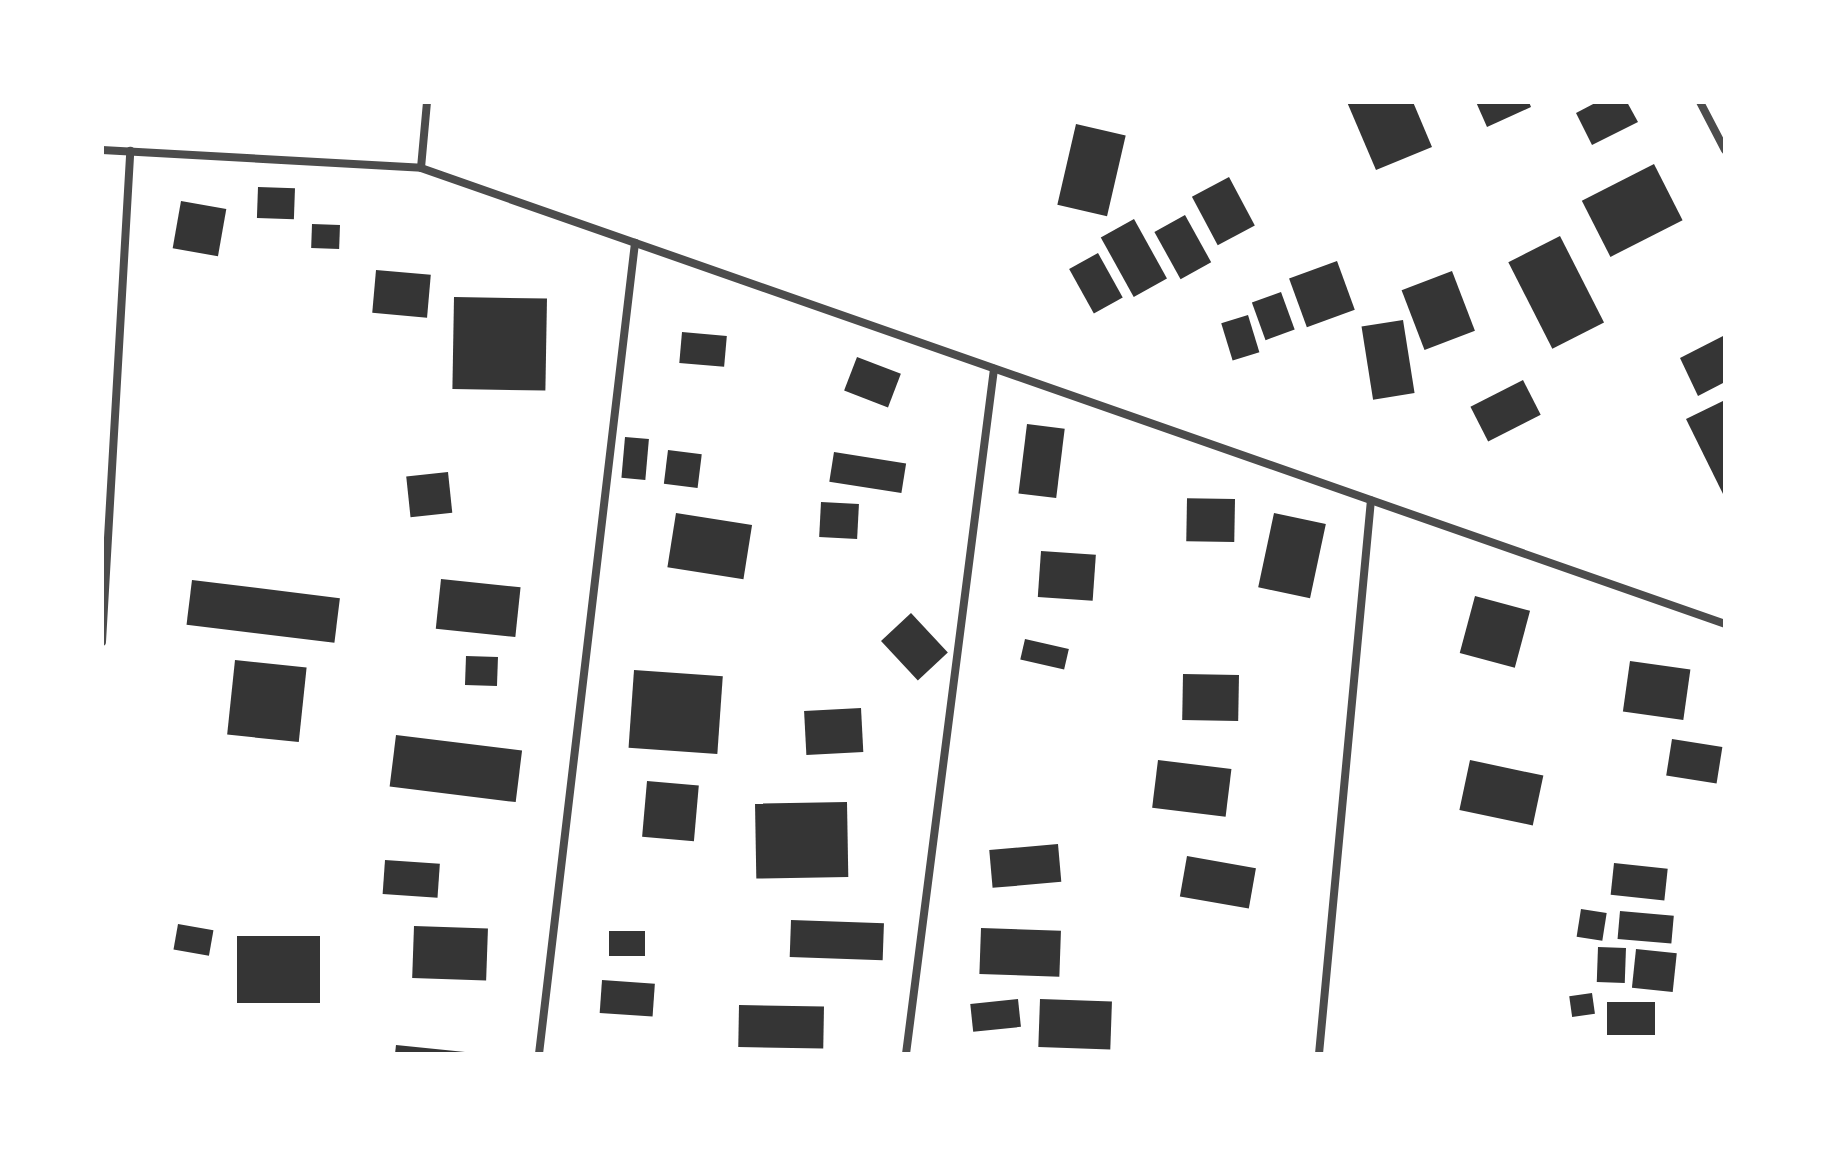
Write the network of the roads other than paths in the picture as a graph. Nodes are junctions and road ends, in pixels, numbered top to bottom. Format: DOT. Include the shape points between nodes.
graph roads {
  1 [pos="427,102"];
  2 [pos="1700,102"];
  3 [pos="102,150"];
  4 [pos="1725,150"];
  5 [pos="130,151"];
  6 [pos="421,168"];
  7 [pos="635,243"];
  8 [pos="994,369"];
  9 [pos="1371,500"];
  10 [pos="1725,624"];
  11 [pos="102,642"];
  12 [pos="539,1054"];
  13 [pos="906,1054"];
  14 [pos="1319,1054"];
  1 -- 6 [label="street"];
  2 -- 4 [label="street"];
  3 -- 5 [label="street"];
  5 -- 6 [label="street"];
  5 -- 11 [label="street"];
  6 -- 7 [label="street"];
  7 -- 8 [label="street"];
  7 -- 12 [label="street"];
  8 -- 9 [label="street"];
  8 -- 13 [label="street"];
  9 -- 10 [label="street"];
  9 -- 14 [label="street"];
}
